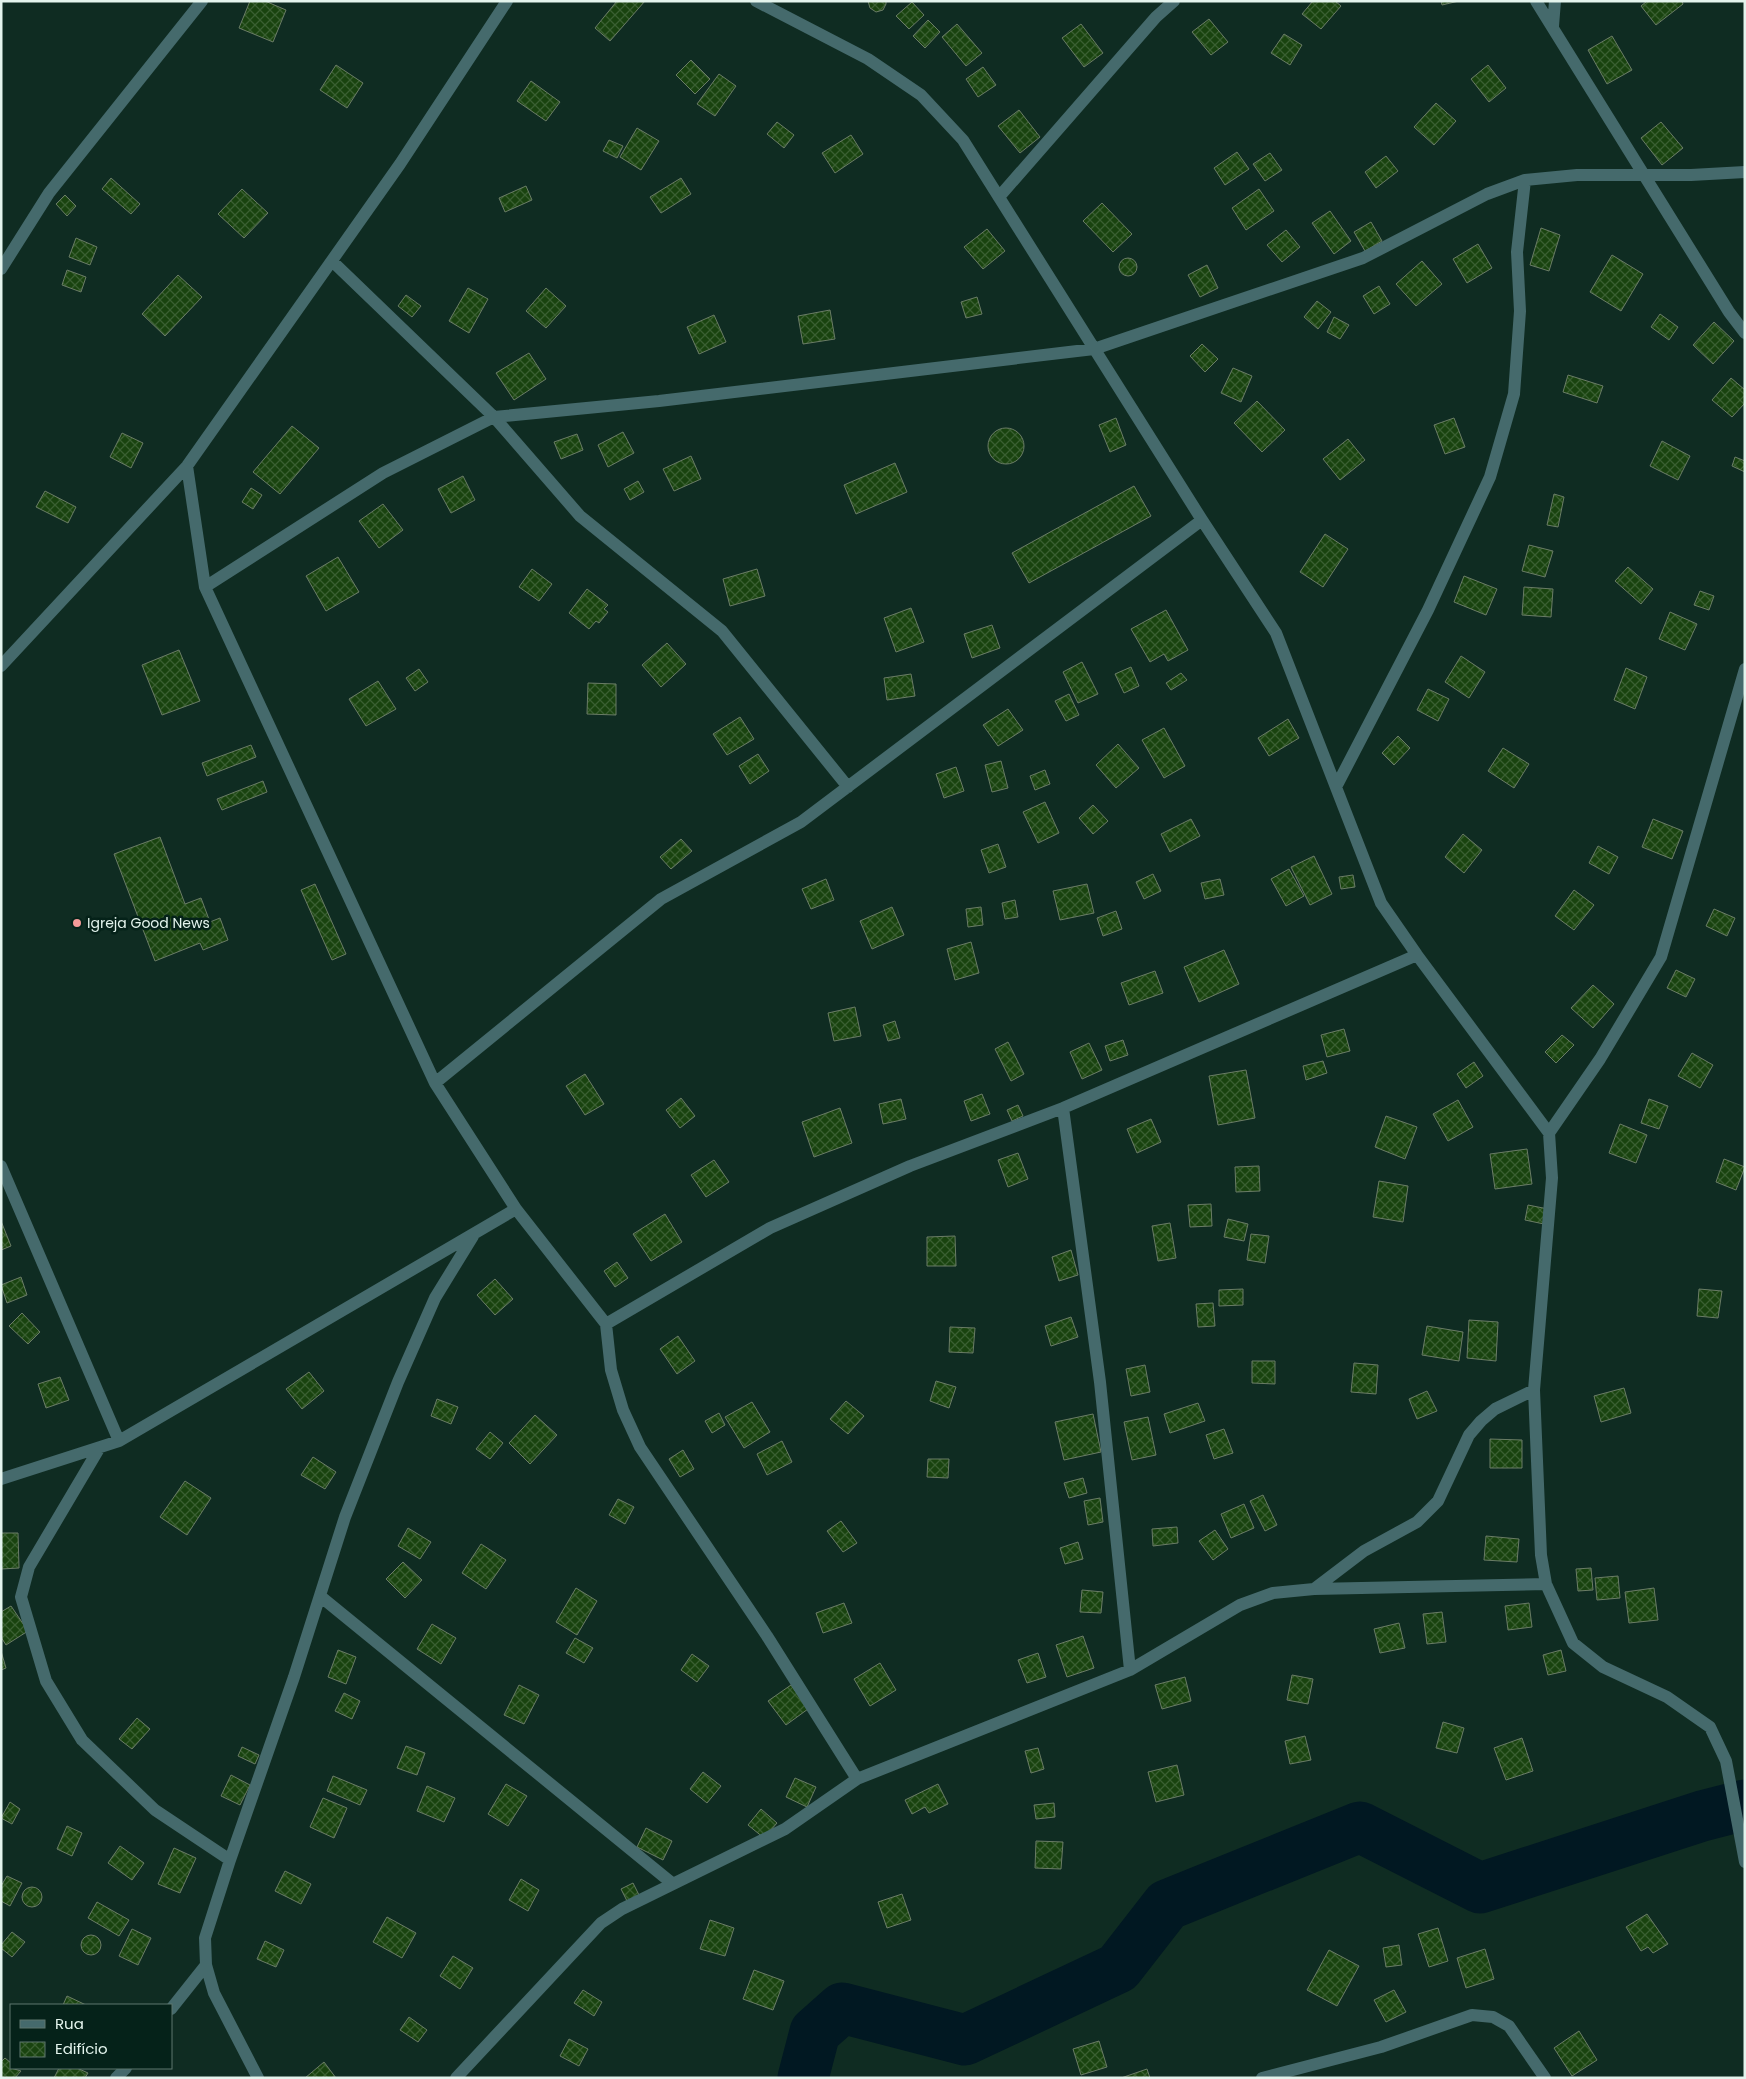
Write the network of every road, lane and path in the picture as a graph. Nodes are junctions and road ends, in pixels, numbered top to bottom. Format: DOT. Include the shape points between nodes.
graph roads {
  1 [pos="202,1"];
  2 [pos="507,1"];
  3 [pos="756,1"];
  4 [pos="1174,1"];
  5 [pos="1536,1"];
  6 [pos="1555,1"];
  7 [pos="1553,26"];
  8 [pos="1745,172"];
  9 [pos="1642,175"];
  10 [pos="1525,180"];
  11 [pos="999,197"];
  12 [pos="332,261"];
  13 [pos="1,269"];
  14 [pos="1745,333"];
  15 [pos="1094,349"];
  16 [pos="494,417"];
  17 [pos="187,466"];
  18 [pos="1202,520"];
  19 [pos="205,587"];
  20 [pos="1,666"];
  21 [pos="1745,669"];
  22 [pos="848,786"];
  23 [pos="1336,787"];
  24 [pos="1417,954"];
  25 [pos="436,1083"];
  26 [pos="1063,1108"];
  27 [pos="1549,1133"];
  28 [pos="1,1166"];
  29 [pos="516,1209"];
  30 [pos="474,1234"];
  31 [pos="606,1324"];
  32 [pos="1534,1390"];
  33 [pos="119,1441"];
  34 [pos="100,1447"];
  35 [pos="1,1479"];
  36 [pos="1546,1584"];
  37 [pos="1314,1589"];
  38 [pos="320,1596"];
  39 [pos="1130,1670"];
  40 [pos="857,1779"];
  41 [pos="230,1860"];
  42 [pos="1745,1862"];
  43 [pos="673,1884"];
  44 [pos="206,1965"];
  45 [pos="172,2008"];
  46 [pos="125,2069"];
  47 [pos="116,2078"];
  48 [pos="258,2078"];
  49 [pos="456,2078"];
  50 [pos="1262,2078"];
  51 [pos="1545,2078"];
  1 -- 13 [label="street" via="49,193"];
  2 -- 12 [label="street"];
  3 -- 11 [label="street" via="868,59 921,95 963,140"];
  4 -- 11 [label="street" via="1156,17"];
  5 -- 7 [label="street"];
  6 -- 7 [label="street"];
  7 -- 9 [label="street"];
  8 -- 9 [label="street"];
  9 -- 10 [label="street" via="1577,175"];
  9 -- 14 [label="street"];
  10 -- 15 [label="street" via="1487,194 1363,258"];
  10 -- 23 [label="street" via="1517,252 1520,310 1514,394 1490,477 1428,610"];
  11 -- 15 [label="street"];
  12 -- 16 [label="street"];
  12 -- 17 [label="street"];
  15 -- 16 [label="street"];
  15 -- 18 [label="street"];
  16 -- 19 [label="street" via="383,473"];
  16 -- 22 [label="street" via="580,516 722,632"];
  17 -- 19 [label="street"];
  17 -- 20 [label="street"];
  18 -- 22 [label="street"];
  18 -- 23 [label="street" via="1276,633"];
  19 -- 25 [label="street"];
  21 -- 27 [label="street" via="1661,957 1600,1059"];
  22 -- 25 [label="street" via="800,822 661,899"];
  23 -- 24 [label="street" via="1381,903"];
  24 -- 26 [label="street"];
  24 -- 27 [label="street"];
  25 -- 29 [label="street"];
  26 -- 31 [label="street" via="910,1166 770,1228"];
  26 -- 39 [label="street" via="1100,1382"];
  27 -- 32 [label="street" via="1552,1178"];
  28 -- 33 [label="street"];
  29 -- 30 [label="street"];
  29 -- 31 [label="street"];
  30 -- 33 [label="street"];
  30 -- 38 [label="street" via="435,1298 398,1382 345,1517"];
  31 -- 40 [label="street" via="611,1370 623,1410 640,1447 768,1636"];
  32 -- 36 [label="street" via="1541,1555"];
  32 -- 37 [label="street" via="1495,1409 1481,1421 1469,1435 1438,1501 1418,1522 1364,1551"];
  33 -- 34 [label="street"];
  34 -- 35 [label="street"];
  34 -- 41 [label="street" via="29,1567 24,1582 21,1597 46,1681 82,1740 155,1810"];
  36 -- 37 [label="street"];
  36 -- 42 [label="street" via="1574,1643 1603,1667 1667,1697 1710,1728 1726,1761"];
  37 -- 39 [label="street" via="1273,1594 1240,1605"];
  38 -- 41 [label="street"];
  38 -- 43 [label="street"];
  39 -- 40 [label="street"];
  40 -- 43 [label="street" via="784,1828"];
  41 -- 44 [label="street" via="205,1938"];
  43 -- 49 [label="street" via="601,1922"];
  44 -- 45 [label="street"];
  44 -- 48 [label="street" via="214,1993"];
  46 -- 47 [label="street"];
  50 -- 51 [label="street" via="1381,2047 1472,2015 1493,2017 1509,2026"];
}
